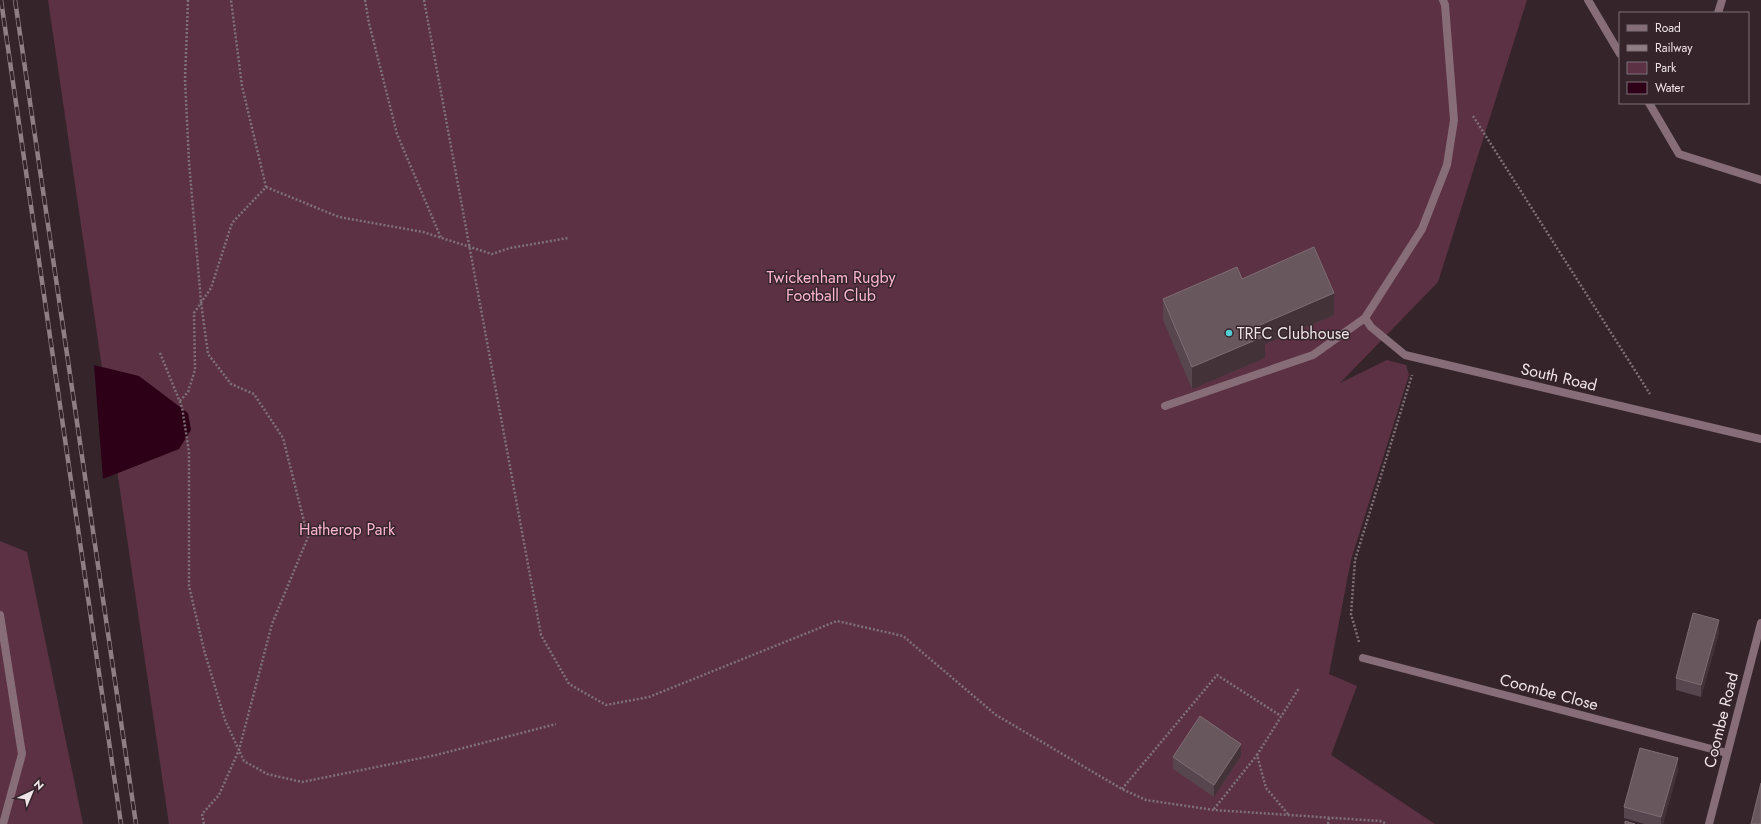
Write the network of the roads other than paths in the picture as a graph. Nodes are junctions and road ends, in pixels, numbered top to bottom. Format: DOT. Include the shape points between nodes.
graph roads {
  1 [pos="1443,0"];
  2 [pos="1588,0"];
  3 [pos="1722,0"];
  4 [pos="1718,12"];
  5 [pos="1619,52"];
  6 [pos="1650,104"];
  7 [pos="1761,180"];
  8 [pos="1365,318"];
  9 [pos="1166,406"];
  10 [pos="1761,439"];
  11 [pos="0,615"];
  12 [pos="1761,623"];
  13 [pos="1363,658"];
  14 [pos="1727,753"];
  15 [pos="3,824"];
  16 [pos="1709,824"];
  1 -- 8 [label="street" via="1454,120 1447,165 1422,229"];
  2 -- 5 [label="street"];
  3 -- 4 [label="street"];
  6 -- 7 [label="street" via="1679,154"];
  8 -- 9 [label="street" via="1313,355"];
  8 -- 10 [label="street, South Road" via="1371,327 1405,355"];
  11 -- 15 [label="street" via="22,754"];
  12 -- 14 [label="street, Coombe Road"];
  13 -- 14 [label="street, Coombe Close"];
  14 -- 16 [label="street, Coombe Road"];
}
